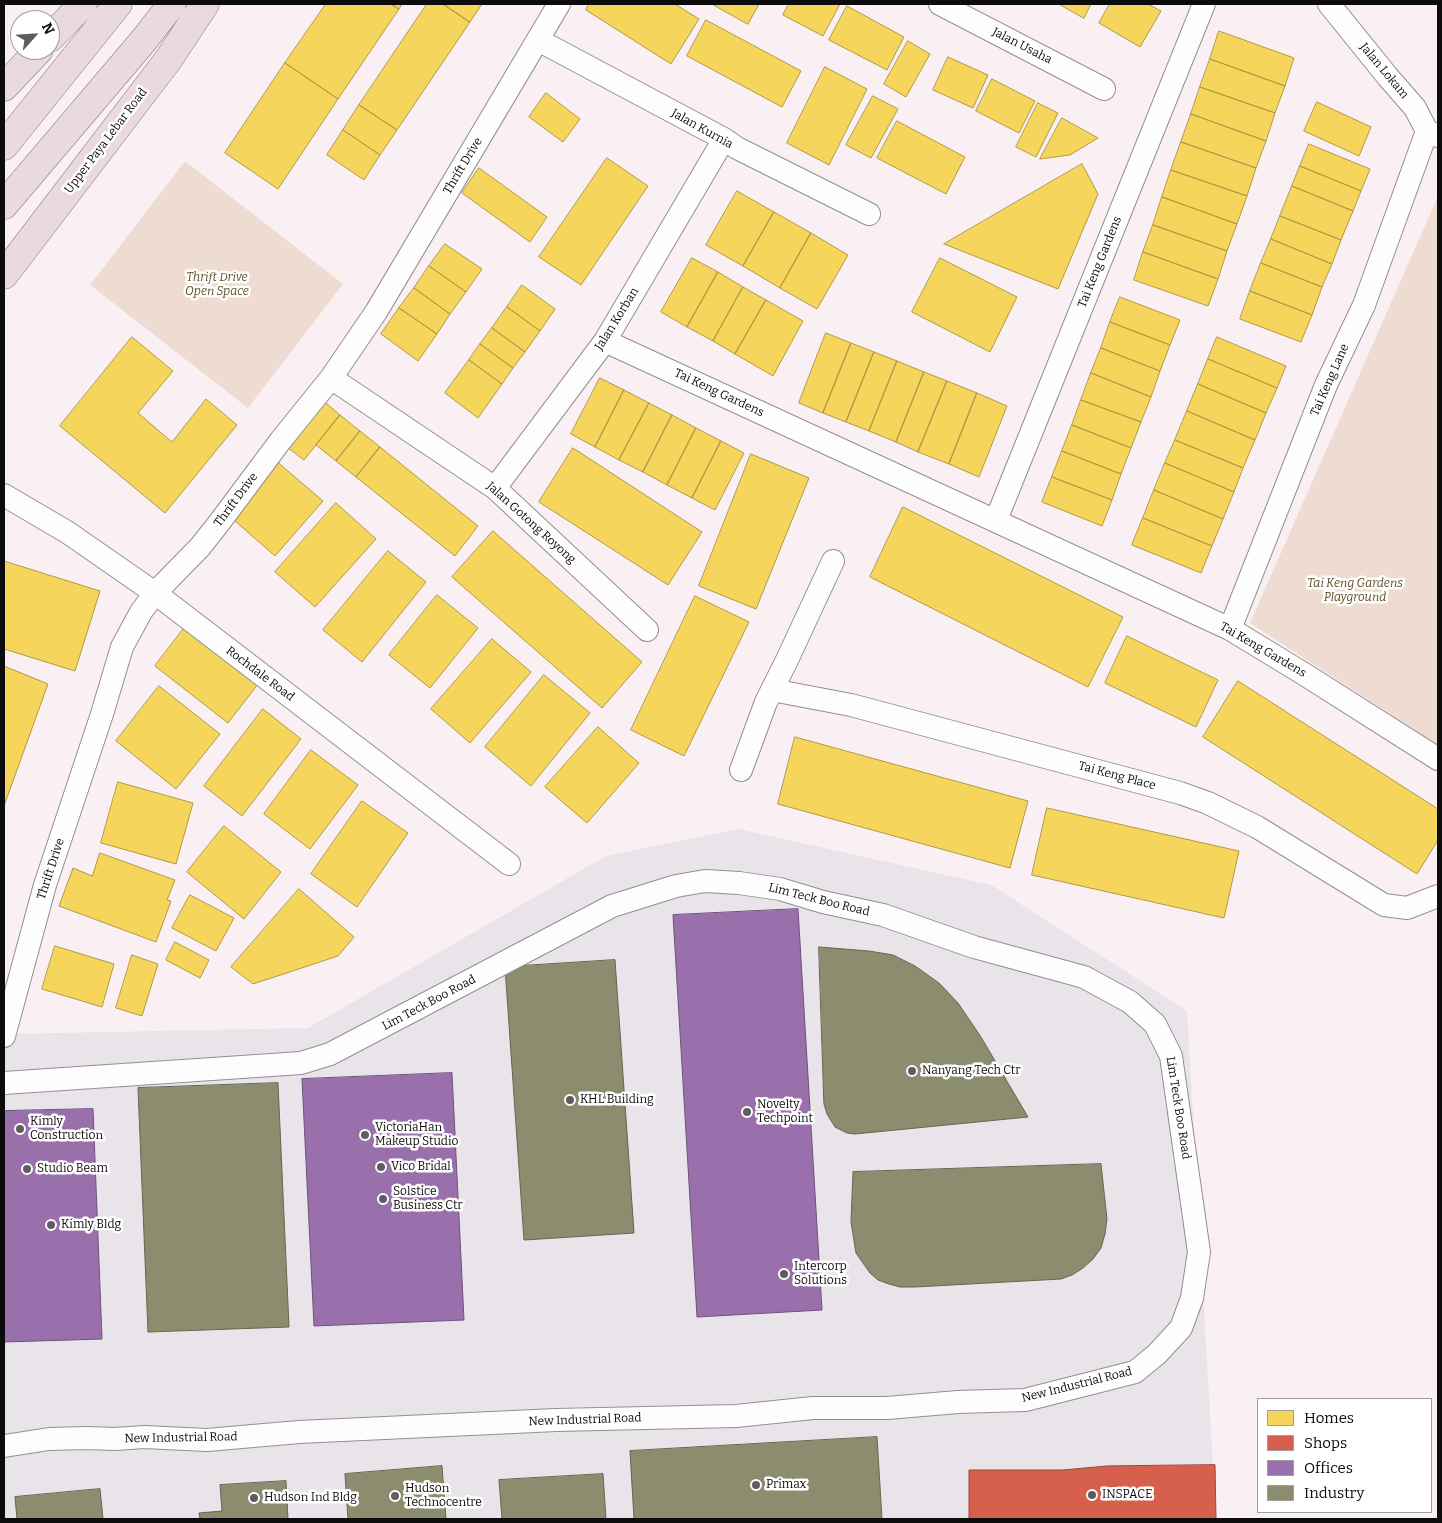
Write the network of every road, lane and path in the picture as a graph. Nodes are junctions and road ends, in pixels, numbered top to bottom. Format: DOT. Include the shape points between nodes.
graph roads {
  1 [pos="82,4"];
  2 [pos="118,4"];
  3 [pos="172,4"];
  4 [pos="205,4"];
  5 [pos="559,4"];
  6 [pos="940,4"];
  7 [pos="1204,4"];
  8 [pos="1329,4"];
  9 [pos="60,27"];
  10 [pos="538,40"];
  11 [pos="30,60"];
  12 [pos="4,87"];
  13 [pos="1104,89"];
  14 [pos="1433,133"];
  15 [pos="724,139"];
  16 [pos="4,146"];
  17 [pos="4,205"];
  18 [pos="869,214"];
  19 [pos="4,275"];
  20 [pos="605,341"];
  21 [pos="331,378"];
  22 [pos="495,488"];
  23 [pos="4,495"];
  24 [pos="996,520"];
  25 [pos="833,561"];
  26 [pos="155,593"];
  27 [pos="1230,629"];
  28 [pos="647,630"];
  29 [pos="772,690"];
  30 [pos="1438,759"];
  31 [pos="740,770"];
  32 [pos="509,864"];
  33 [pos="1438,896"];
  34 [pos="4,1036"];
  35 [pos="4,1083"];
  36 [pos="1157,1354"];
  37 [pos="4,1446"];
  1 -- 9 [label="main road"];
  2 -- 16 [label="main road"];
  3 -- 17 [label="main road"];
  4 -- 19 [label="main road, Upper Paya Lebar Road" via="168,60"];
  5 -- 10 [label="street, Thrift Drive"];
  6 -- 13 [label="street, Jalan Usaha"];
  7 -- 24 [label="street, Tai Keng Gardens"];
  8 -- 14 [label="street, Jalan Lokam"];
  10 -- 15 [label="street, Jalan Kurnia"];
  10 -- 21 [label="street, Thrift Drive" via="376,312"];
  11 -- 12 [label="main road"];
  14 -- 27 [label="street, Tai Keng Lane" via="1364,305 1326,385"];
  15 -- 18 [label="street, Jalan Kurnia"];
  15 -- 20 [label="street, Jalan Korban"];
  20 -- 22 [label="street, Jalan Korban"];
  20 -- 24 [label="street, Tai Keng Gardens"];
  21 -- 22 [label="street, Jalan Gotong Royong"];
  21 -- 26 [label="street, Thrift Drive" via="210,535"];
  22 -- 28 [label="street, Jalan Gotong Royong"];
  23 -- 26 [label="street, Rochdale Road" via="67,532"];
  24 -- 27 [label="street, Tai Keng Gardens"];
  25 -- 29 [label="street"];
  26 -- 32 [label="street, Rochdale Road"];
  26 -- 34 [label="street, Thrift Drive" via="122,647 44,885"];
  27 -- 30 [label="street, Tai Keng Gardens"];
  29 -- 31 [label="street"];
  29 -- 33 [label="street, Tai Keng Place" via="851,705 1180,792 1257,827 1384,906 1407,908"];
  35 -- 36 [label="street, Lim Teck Boo Road" via="301,1062 330,1054 628,900 705,881 780,889 883,915 974,947 1084,977 1130,1002 1155,1024 1171,1056 1199,1252 1192,1298 1180,1328"];
  36 -- 37 [label="street, New Industrial Road" via="1135,1372 1026,1400 887,1408 813,1408 736,1416 556,1420 299,1432 207,1440 144,1437 49,1439"];
}
